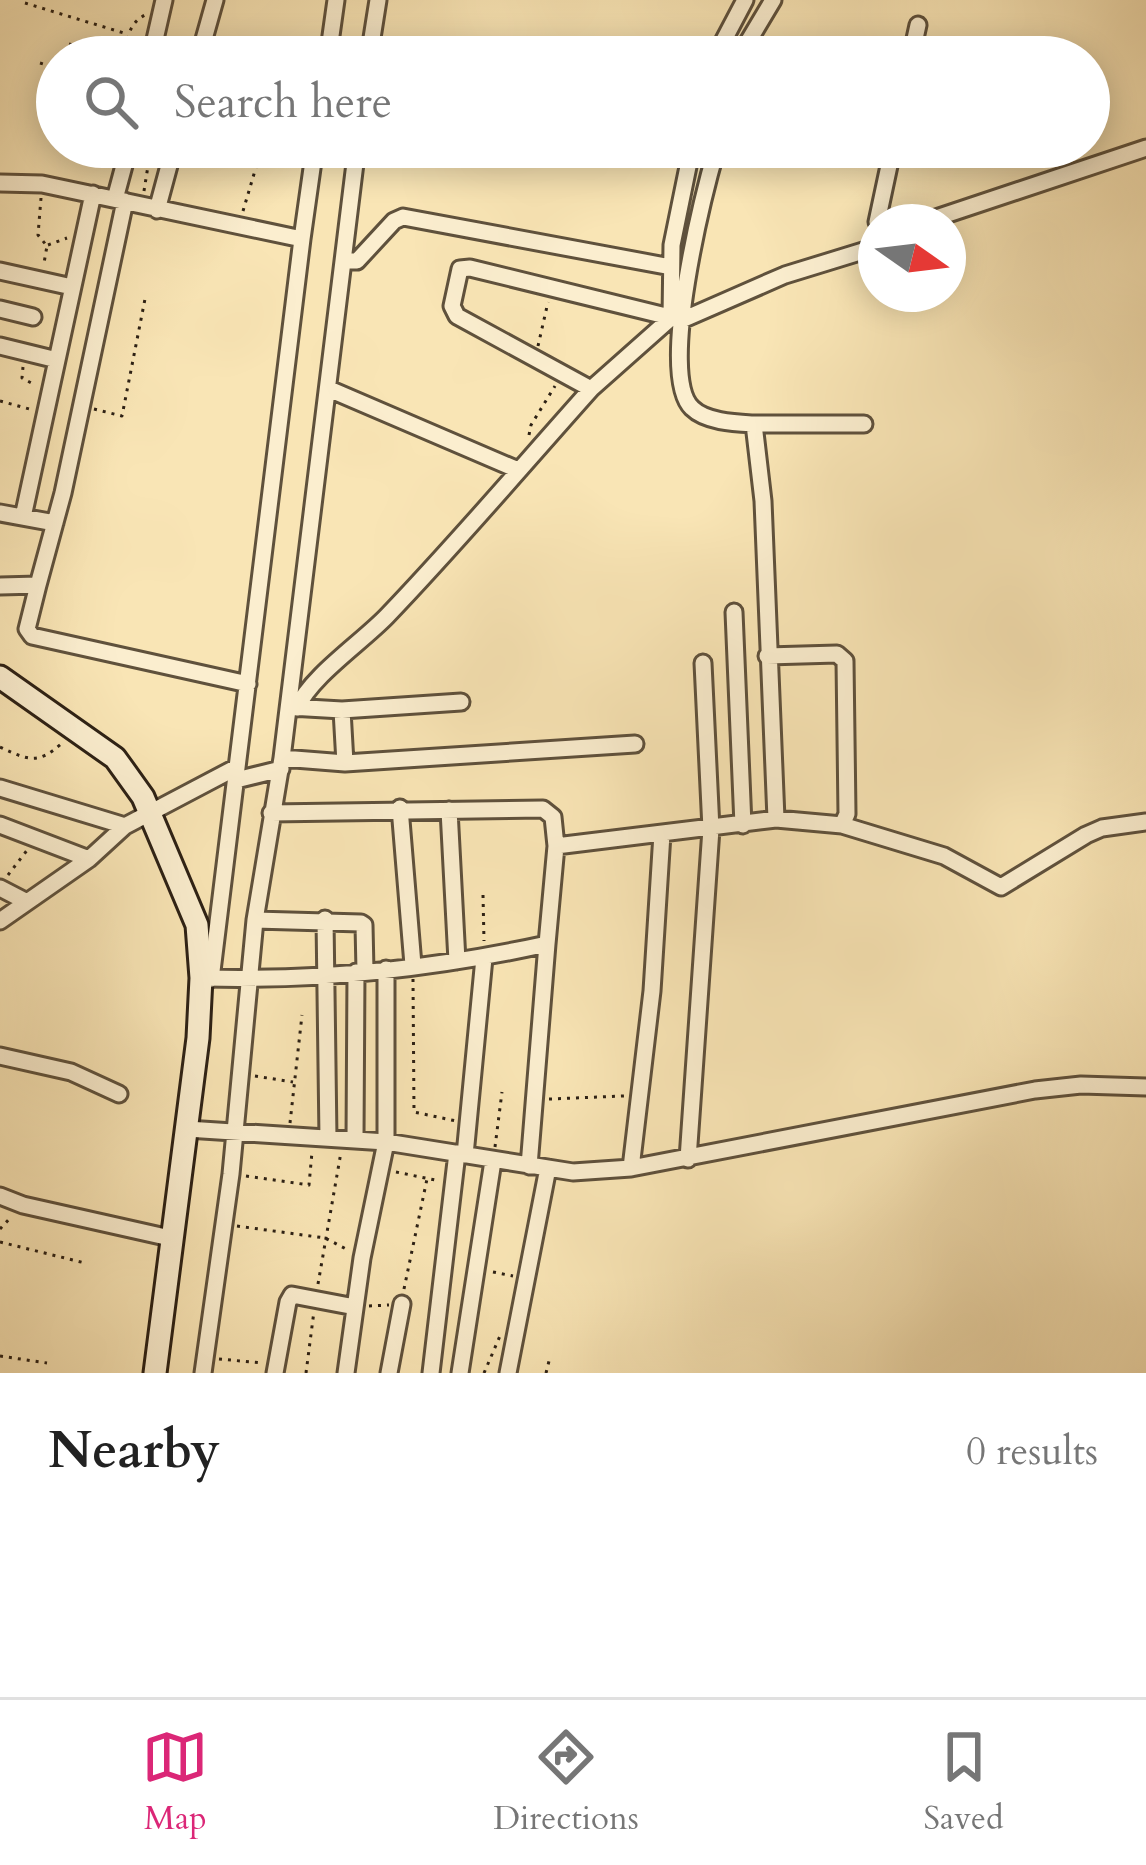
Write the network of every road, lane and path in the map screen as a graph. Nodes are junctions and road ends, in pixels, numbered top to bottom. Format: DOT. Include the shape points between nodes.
graph roads {
  1 [pos="164,0"];
  2 [pos="215,0"];
  3 [pos="336,0"];
  4 [pos="378,0"];
  5 [pos="746,0"];
  6 [pos="773,0"];
  7 [pos="25,3"];
  8 [pos="160,19"];
  9 [pos="917,25"];
  10 [pos="128,34"];
  11 [pos="156,36"];
  12 [pos="205,36"];
  13 [pos="331,36"];
  14 [pos="373,36"];
  15 [pos="724,36"];
  16 [pos="752,36"];
  17 [pos="915,36"];
  18 [pos="1146,148"];
  19 [pos="1110,160"];
  20 [pos="131,168"];
  21 [pos="146,168"];
  22 [pos="160,168"];
  23 [pos="255,168"];
  24 [pos="312,168"];
  25 [pos="354,168"];
  26 [pos="687,168"];
  27 [pos="711,168"];
  28 [pos="888,168"];
  29 [pos="1086,168"];
  30 [pos="0,183"];
  31 [pos="42,184"];
  32 [pos="93,194"];
  33 [pos="135,204"];
  34 [pos="881,204"];
  35 [pos="966,208"];
  36 [pos="238,224"];
  37 [pos="69,237"];
  38 [pos="302,239"];
  39 [pos="47,246"];
  40 [pos="858,253"];
  41 [pos="343,261"];
  42 [pos="671,267"];
  43 [pos="0,271"];
  44 [pos="41,280"];
  45 [pos="72,287"];
  46 [pos="551,289"];
  47 [pos="145,299"];
  48 [pos="0,309"];
  49 [pos="33,317"];
  50 [pos="676,319"];
  51 [pos="0,346"];
  52 [pos="26,352"];
  53 [pos="535,359"];
  54 [pos="58,361"];
  55 [pos="562,375"];
  56 [pos="329,389"];
  57 [pos="591,389"];
  58 [pos="50,390"];
  59 [pos="0,401"];
  60 [pos="80,406"];
  61 [pos="44,414"];
  62 [pos="754,424"];
  63 [pos="864,424"];
  64 [pos="540,447"];
  65 [pos="518,470"];
  66 [pos="0,513"];
  67 [pos="23,517"];
  68 [pos="55,523"];
  69 [pos="38,585"];
  70 [pos="0,586"];
  71 [pos="734,612"];
  72 [pos="767,656"];
  73 [pos="703,663"];
  74 [pos="0,677"];
  75 [pos="248,684"];
  76 [pos="461,702"];
  77 [pos="294,708"];
  78 [pos="342,710"];
  79 [pos="77,729"];
  80 [pos="634,745"];
  81 [pos="0,747"];
  82 [pos="345,763"];
  83 [pos="282,764"];
  84 [pos="237,773"];
  85 [pos="0,788"];
  86 [pos="400,808"];
  87 [pos="449,810"];
  88 [pos="271,813"];
  89 [pos="151,815"];
  90 [pos="776,819"];
  91 [pos="1146,822"];
  92 [pos="0,825"];
  93 [pos="743,825"];
  94 [pos="842,825"];
  95 [pos="125,826"];
  96 [pos="711,829"];
  97 [pos="662,834"];
  98 [pos="38,836"];
  99 [pos="556,846"];
  100 [pos="88,859"];
  101 [pos="0,887"];
  102 [pos="483,895"];
  103 [pos="27,902"];
  104 [pos="326,919"];
  105 [pos="255,920"];
  106 [pos="0,922"];
  107 [pos="547,944"];
  108 [pos="484,958"];
  109 [pos="457,961"];
  110 [pos="413,965"];
  111 [pos="386,969"];
  112 [pos="360,971"];
  113 [pos="326,974"];
  114 [pos="252,977"];
  115 [pos="206,978"];
  116 [pos="302,1015"];
  117 [pos="0,1056"];
  118 [pos="242,1073"];
  119 [pos="294,1083"];
  120 [pos="1146,1087"];
  121 [pos="502,1092"];
  122 [pos="119,1094"];
  123 [pos="637,1095"];
  124 [pos="536,1099"];
  125 [pos="467,1123"];
  126 [pos="187,1130"];
  127 [pos="235,1132"];
  128 [pos="288,1137"];
  129 [pos="335,1138"];
  130 [pos="386,1142"];
  131 [pos="461,1154"];
  132 [pos="688,1159"];
  133 [pos="493,1161"];
  134 [pos="529,1166"];
  135 [pos="548,1168"];
  136 [pos="631,1168"];
  137 [pos="381,1169"];
  138 [pos="231,1174"];
  139 [pos="0,1196"];
  140 [pos="224,1225"];
  141 [pos="170,1238"];
  142 [pos="325,1238"];
  143 [pos="0,1242"];
  144 [pos="362,1258"];
  145 [pos="85,1263"];
  146 [pos="477,1269"];
  147 [pos="525,1278"];
  148 [pos="316,1298"];
  149 [pos="402,1304"];
  150 [pos="355,1307"];
  151 [pos="0,1356"];
  152 [pos="549,1361"];
  153 [pos="47,1364"];
  154 [pos="204,1365"];
  155 [pos="276,1368"];
  156 [pos="155,1373"];
  157 [pos="306,1373"];
  158 [pos="346,1373"];
  159 [pos="389,1373"];
  160 [pos="431,1373"];
  161 [pos="460,1373"];
  162 [pos="508,1373"];
  163 [pos="546,1373"];
  1 -- 8 [label="street"];
  2 -- 12 [label="street"];
  3 -- 13 [label="street"];
  4 -- 14 [label="street"];
  5 -- 15 [label="street"];
  6 -- 16 [label="street"];
  7 -- 10 [label="path"];
  8 -- 10 [label="path" via="136,19"];
  8 -- 11 [label="street"];
  9 -- 17 [label="street"];
  18 -- 19 [label="street"];
  20 -- 33 [label="street"];
  21 -- 33 [label="path"];
  22 -- 33 [label="street"];
  23 -- 36 [label="path"];
  24 -- 38 [label="street"];
  25 -- 41 [label="street"];
  26 -- 42 [label="street"];
  27 -- 50 [label="street"];
  28 -- 34 [label="street"];
  29 -- 35 [label="street"];
  30 -- 31 [label="street"];
  31 -- 32 [label="street"];
  31 -- 39 [label="path" via="38,235"];
  32 -- 33 [label="street"];
  32 -- 45 [label="street"];
  33 -- 36 [label="street"];
  33 -- 60 [label="street"];
  36 -- 38 [label="street"];
  37 -- 39 [label="path"];
  38 -- 75 [label="street"];
  39 -- 44 [label="path"];
  40 -- 50 [label="street"];
  41 -- 42 [label="street" via="357,261 404,217"];
  41 -- 56 [label="street"];
  42 -- 50 [label="street"];
  43 -- 44 [label="street"];
  44 -- 45 [label="street"];
  45 -- 54 [label="street"];
  46 -- 50 [label="street"];
  46 -- 53 [label="path"];
  46 -- 53 [label="street" via="470,268 457,275 457,316"];
  47 -- 60 [label="path" via="122,416"];
  48 -- 49 [label="street"];
  50 -- 57 [label="street"];
  50 -- 62 [label="street" via="679,377 690,407"];
  51 -- 52 [label="street"];
  52 -- 54 [label="street"];
  52 -- 58 [label="path" via="22,378"];
  53 -- 55 [label="street"];
  54 -- 58 [label="street"];
  55 -- 57 [label="street"];
  55 -- 64 [label="path" via="529,430"];
  56 -- 65 [label="street"];
  56 -- 77 [label="street"];
  57 -- 64 [label="street"];
  58 -- 61 [label="street"];
  59 -- 61 [label="path"];
  60 -- 68 [label="street"];
  61 -- 67 [label="street"];
  62 -- 63 [label="street"];
  62 -- 72 [label="street"];
  64 -- 65 [label="street"];
  65 -- 77 [label="street"];
  66 -- 67 [label="street"];
  67 -- 68 [label="street"];
  68 -- 69 [label="street"];
  69 -- 70 [label="street"];
  69 -- 75 [label="street" via="32,636"];
  71 -- 93 [label="street"];
  72 -- 90 [label="street"];
  72 -- 94 [label="street" via="843,656 849,807"];
  73 -- 96 [label="street"];
  74 -- 79 [label="main road"];
  75 -- 84 [label="street"];
  76 -- 78 [label="street"];
  77 -- 78 [label="street"];
  77 -- 83 [label="street"];
  78 -- 82 [label="street"];
  79 -- 81 [label="path" via="43,760"];
  79 -- 89 [label="main road" via="115,758"];
  80 -- 82 [label="street"];
  82 -- 83 [label="street"];
  83 -- 84 [label="street"];
  83 -- 88 [label="street"];
  84 -- 89 [label="street"];
  84 -- 115 [label="street"];
  85 -- 95 [label="street"];
  86 -- 87 [label="street"];
  86 -- 88 [label="street"];
  86 -- 110 [label="street"];
  87 -- 99 [label="street" via="543,809 553,817"];
  87 -- 109 [label="street"];
  88 -- 105 [label="street"];
  89 -- 95 [label="street"];
  89 -- 115 [label="main road" via="190,904"];
  90 -- 93 [label="street"];
  90 -- 94 [label="street"];
  91 -- 94 [label="street" via="1086,835 1000,887 944,856"];
  92 -- 98 [label="street"];
  93 -- 96 [label="street"];
  95 -- 100 [label="street"];
  96 -- 97 [label="street"];
  96 -- 132 [label="street"];
  97 -- 99 [label="street"];
  97 -- 123 [label="street"];
  98 -- 100 [label="street"];
  98 -- 101 [label="path"];
  99 -- 107 [label="street"];
  100 -- 103 [label="street"];
  101 -- 103 [label="street"];
  102 -- 108 [label="path"];
  103 -- 106 [label="street"];
  104 -- 105 [label="street"];
  104 -- 112 [label="street" via="364,925"];
  104 -- 113 [label="street"];
  105 -- 114 [label="street"];
  107 -- 108 [label="street"];
  107 -- 124 [label="street"];
  108 -- 109 [label="street"];
  108 -- 125 [label="street"];
  109 -- 110 [label="street"];
  110 -- 111 [label="street"];
  110 -- 125 [label="path" via="414,1112"];
  111 -- 112 [label="street"];
  111 -- 130 [label="street"];
  112 -- 113 [label="street"];
  112 -- 129 [label="street"];
  113 -- 114 [label="street"];
  113 -- 129 [label="street"];
  114 -- 115 [label="street"];
  114 -- 118 [label="street"];
  115 -- 126 [label="main road"];
  116 -- 119 [label="path"];
  117 -- 122 [label="street" via="71,1072"];
  118 -- 119 [label="path"];
  118 -- 127 [label="street"];
  119 -- 128 [label="path"];
  120 -- 132 [label="street" via="1035,1090"];
  121 -- 133 [label="path"];
  123 -- 124 [label="path"];
  123 -- 136 [label="street"];
  124 -- 134 [label="street"];
  125 -- 131 [label="street"];
  126 -- 127 [label="street"];
  126 -- 141 [label="main road"];
  127 -- 128 [label="street"];
  127 -- 138 [label="street"];
  128 -- 129 [label="street"];
  129 -- 130 [label="street"];
  129 -- 138 [label="path" via="309,1185"];
  129 -- 142 [label="path"];
  130 -- 131 [label="street"];
  130 -- 137 [label="street"];
  131 -- 133 [label="street"];
  131 -- 160 [label="street"];
  132 -- 136 [label="street"];
  133 -- 134 [label="street"];
  133 -- 146 [label="street"];
  134 -- 135 [label="street"];
  135 -- 136 [label="street"];
  135 -- 147 [label="street"];
  137 -- 144 [label="street"];
  137 -- 149 [label="path" via="427,1179"];
  138 -- 140 [label="street"];
  139 -- 141 [label="street"];
  140 -- 142 [label="path"];
  140 -- 154 [label="street"];
  141 -- 156 [label="main road"];
  142 -- 144 [label="path"];
  142 -- 148 [label="path"];
  143 -- 145 [label="path"];
  144 -- 150 [label="street"];
  146 -- 147 [label="path"];
  146 -- 161 [label="street"];
  147 -- 162 [label="street"];
  148 -- 150 [label="street"];
  148 -- 155 [label="street" via="288,1301"];
  148 -- 157 [label="path"];
  149 -- 150 [label="path"];
  149 -- 159 [label="street"];
  150 -- 158 [label="street"];
  151 -- 153 [label="path"];
  152 -- 163 [label="path"];
  154 -- 155 [label="path"];
}
